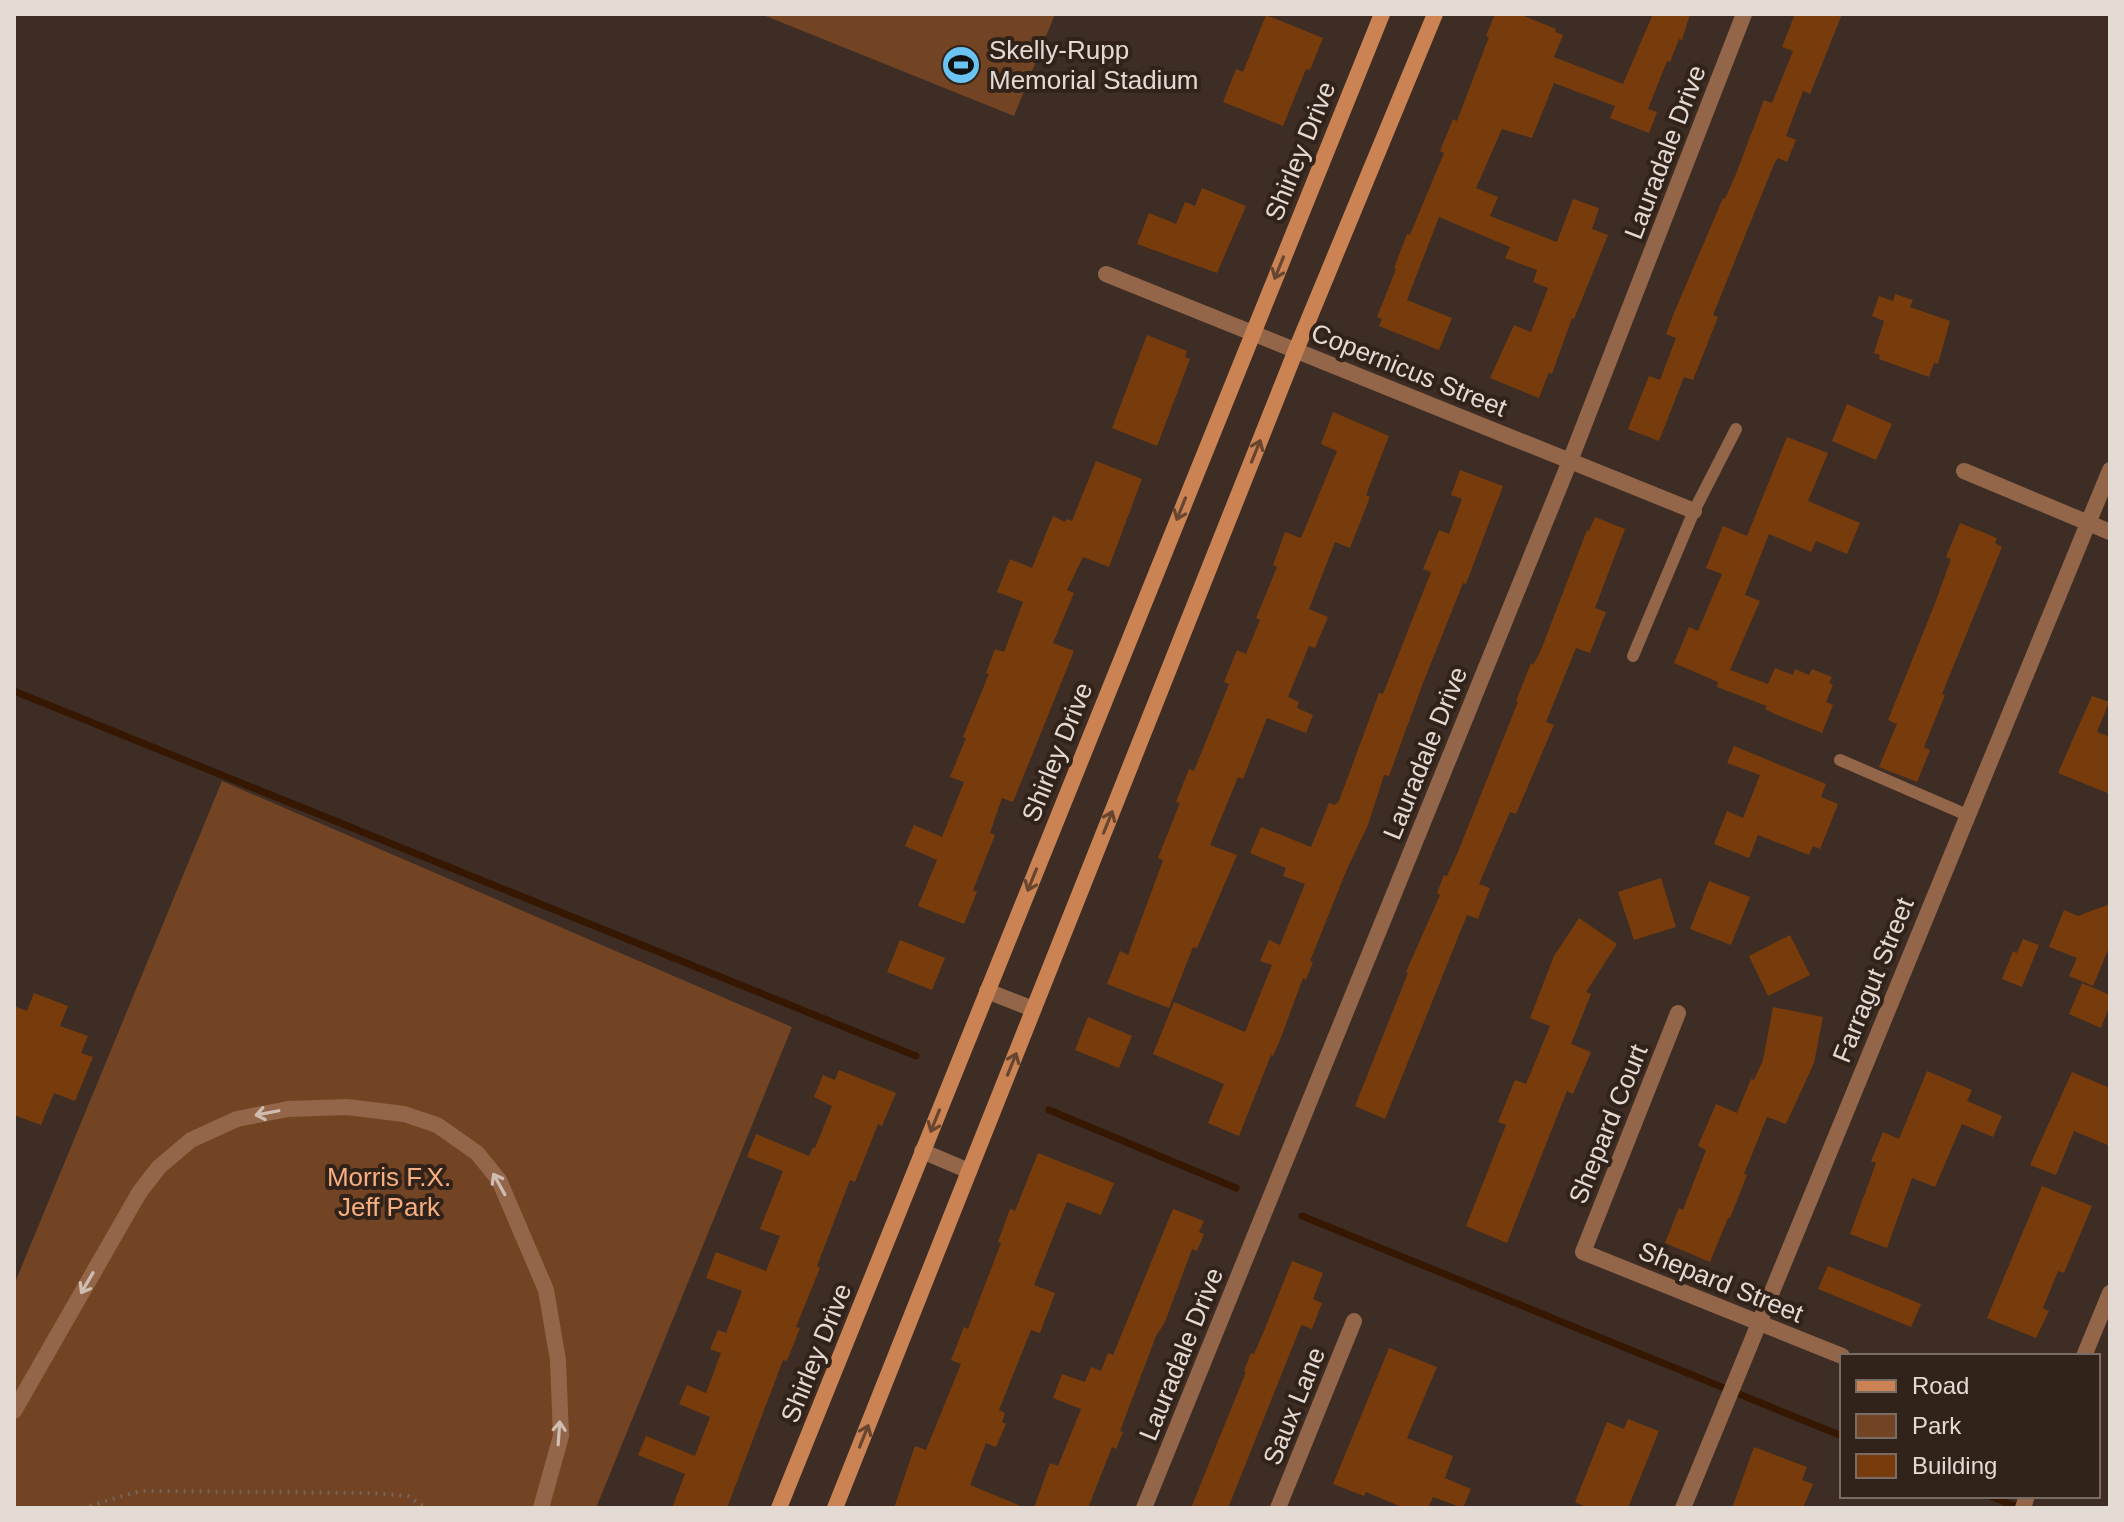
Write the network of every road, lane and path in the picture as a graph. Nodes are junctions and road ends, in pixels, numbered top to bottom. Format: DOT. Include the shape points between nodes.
graph roads {
  1 [pos="1382,14"];
  2 [pos="1435,14"];
  3 [pos="1744,14"];
  4 [pos="1106,274"];
  5 [pos="1252,333"];
  6 [pos="1296,350"];
  7 [pos="1736,429"];
  8 [pos="1570,461"];
  9 [pos="2110,470"];
  10 [pos="1964,471"];
  11 [pos="1694,511"];
  12 [pos="2088,523"];
  13 [pos="2110,532"];
  14 [pos="1633,656"];
  15 [pos="1840,760"];
  16 [pos="1967,815"];
  17 [pos="987,991"];
  18 [pos="1033,1009"];
  19 [pos="1678,1013"];
  20 [pos="922,1151"];
  21 [pos="969,1171"];
  22 [pos="1583,1252"];
  23 [pos="2110,1293"];
  24 [pos="1354,1321"];
  25 [pos="1757,1324"];
  26 [pos="2085,1354"];
  27 [pos="1840,1355"];
  28 [pos="14,1411"];
  29 [pos="82,1508"];
  30 [pos="426,1508"];
  31 [pos="541,1508"];
  32 [pos="779,1508"];
  33 [pos="835,1508"];
  34 [pos="1144,1508"];
  35 [pos="1278,1508"];
  36 [pos="1683,1508"];
  1 -- 5 [label="street, Shirley Drive, one-way"];
  2 -- 6 [label="street"];
  3 -- 8 [label="street, Lauradale Drive"];
  4 -- 5 [label="street, Copernicus Street"];
  5 -- 6 [label="street, Copernicus Street"];
  5 -- 17 [label="street, Shirley Drive, one-way"];
  6 -- 8 [label="street, Copernicus Street"];
  18 -- 6 [label="street, one-way"];
  7 -- 11 [label="lane"];
  8 -- 11 [label="street, Copernicus Street"];
  8 -- 34 [label="street, Lauradale Drive"];
  9 -- 12 [label="street, Farragut Street"];
  10 -- 12 [label="street"];
  11 -- 14 [label="lane"];
  12 -- 13 [label="street"];
  12 -- 16 [label="street, Farragut Street"];
  15 -- 16 [label="lane"];
  16 -- 25 [label="street, Farragut Street"];
  17 -- 18 [label="street"];
  17 -- 20 [label="street, Shirley Drive, one-way"];
  21 -- 18 [label="street, one-way"];
  19 -- 22 [label="street, Shepard Court"];
  20 -- 21 [label="street"];
  20 -- 32 [label="street, Shirley Drive"];
  33 -- 21 [label="street, one-way"];
  22 -- 25 [label="street, Shepard Street"];
  23 -- 26 [label="street"];
  24 -- 35 [label="street, Saux Lane"];
  25 -- 27 [label="street, Shepard Street"];
  25 -- 36 [label="street, Farragut Street"];
  31 -- 28 [label="street, one-way" via="561,1436 558,1360 546,1290 499,1180 477,1153 437,1125 404,1114 347,1107 288,1109 237,1119 191,1140 139,1193"];
  29 -- 30 [label="path" via="140,1491 187,1491 408,1496"];
}
